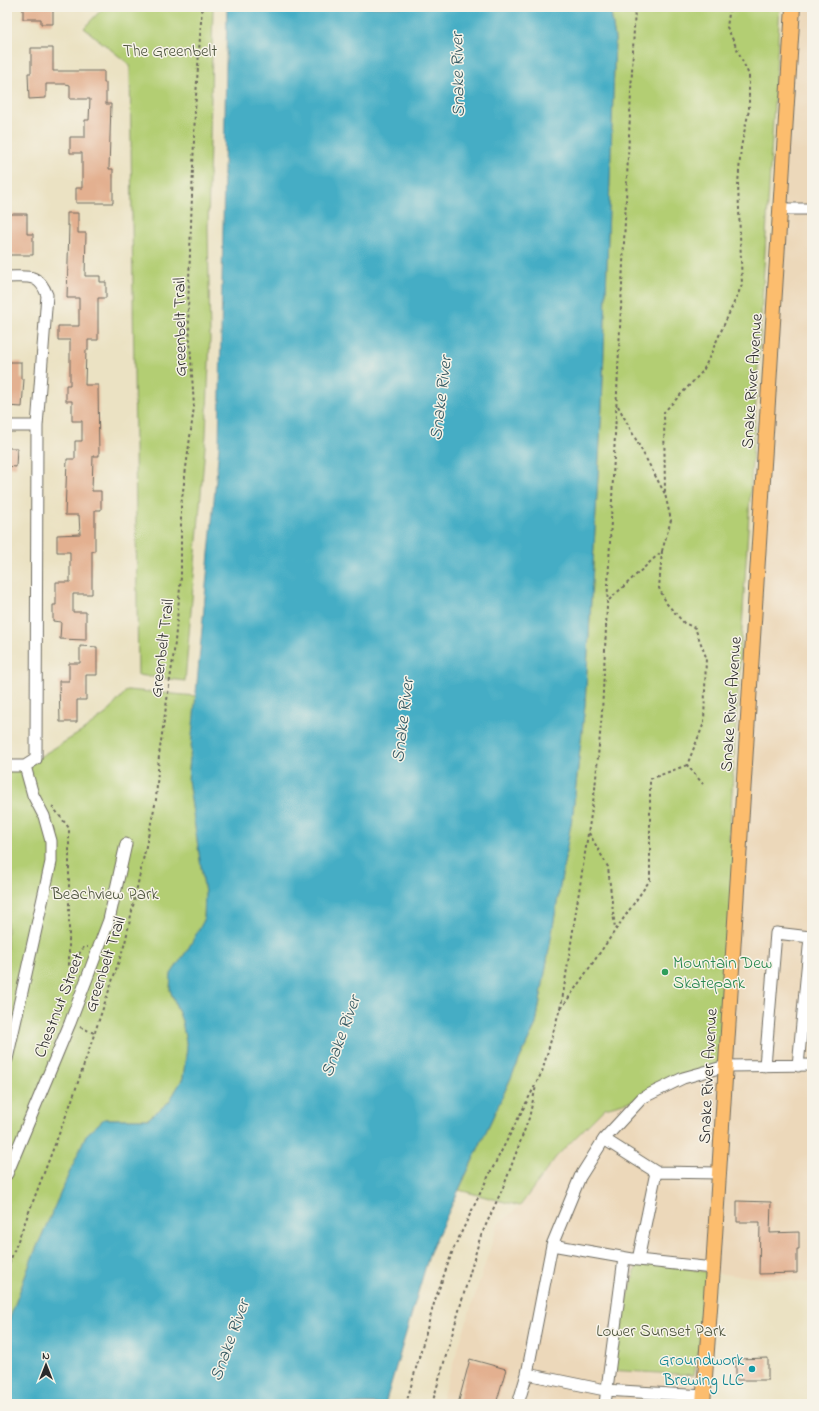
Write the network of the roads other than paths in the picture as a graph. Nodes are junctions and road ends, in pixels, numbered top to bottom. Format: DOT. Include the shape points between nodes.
graph roads {
  1 [pos="793,7"];
  2 [pos="780,209"];
  3 [pos="812,209"];
  4 [pos="7,277"];
  5 [pos="7,426"];
  6 [pos="37,426"];
  7 [pos="7,766"];
  8 [pos="25,766"];
  9 [pos="126,844"];
  10 [pos="7,1059"];
  11 [pos="726,1066"];
  12 [pos="765,1066"];
  13 [pos="798,1066"];
  14 [pos="812,1066"];
  15 [pos="604,1139"];
  16 [pos="656,1172"];
  17 [pos="720,1173"];
  18 [pos="7,1174"];
  19 [pos="552,1245"];
  20 [pos="624,1258"];
  21 [pos="638,1260"];
  22 [pos="713,1268"];
  23 [pos="527,1374"];
  24 [pos="605,1390"];
  25 [pos="703,1400"];
  26 [pos="518,1404"];
  27 [pos="605,1404"];
  1 -- 2 [label="main road, Snake River Avenue"];
  2 -- 3 [label="street"];
  2 -- 11 [label="main road, Snake River Avenue"];
  4 -- 6 [label="street" via="35,278 43,284 47,295"];
  5 -- 6 [label="street"];
  6 -- 8 [label="street" via="36,759"];
  7 -- 8 [label="street"];
  8 -- 10 [label="street, Chestnut Street" via="51,841 51,862"];
  9 -- 18 [label="street, Chestnut Street" via="109,920 70,1024"];
  11 -- 12 [label="street"];
  11 -- 15 [label="street" via="684,1078 642,1098"];
  11 -- 17 [label="main road, Snake River Avenue"];
  12 -- 13 [label="street"];
  12 -- 13 [label="street" via="776,932 810,937"];
  13 -- 14 [label="street"];
  15 -- 16 [label="street"];
  15 -- 19 [label="street" via="580,1177"];
  16 -- 17 [label="street"];
  16 -- 21 [label="street"];
  17 -- 22 [label="main road, Snake River Avenue"];
  19 -- 20 [label="street"];
  19 -- 23 [label="street"];
  20 -- 21 [label="street"];
  20 -- 24 [label="street"];
  21 -- 22 [label="street"];
  22 -- 25 [label="main road, Snake River Avenue"];
  23 -- 24 [label="street"];
  23 -- 26 [label="street"];
  24 -- 25 [label="street"];
  24 -- 27 [label="street"];
}
